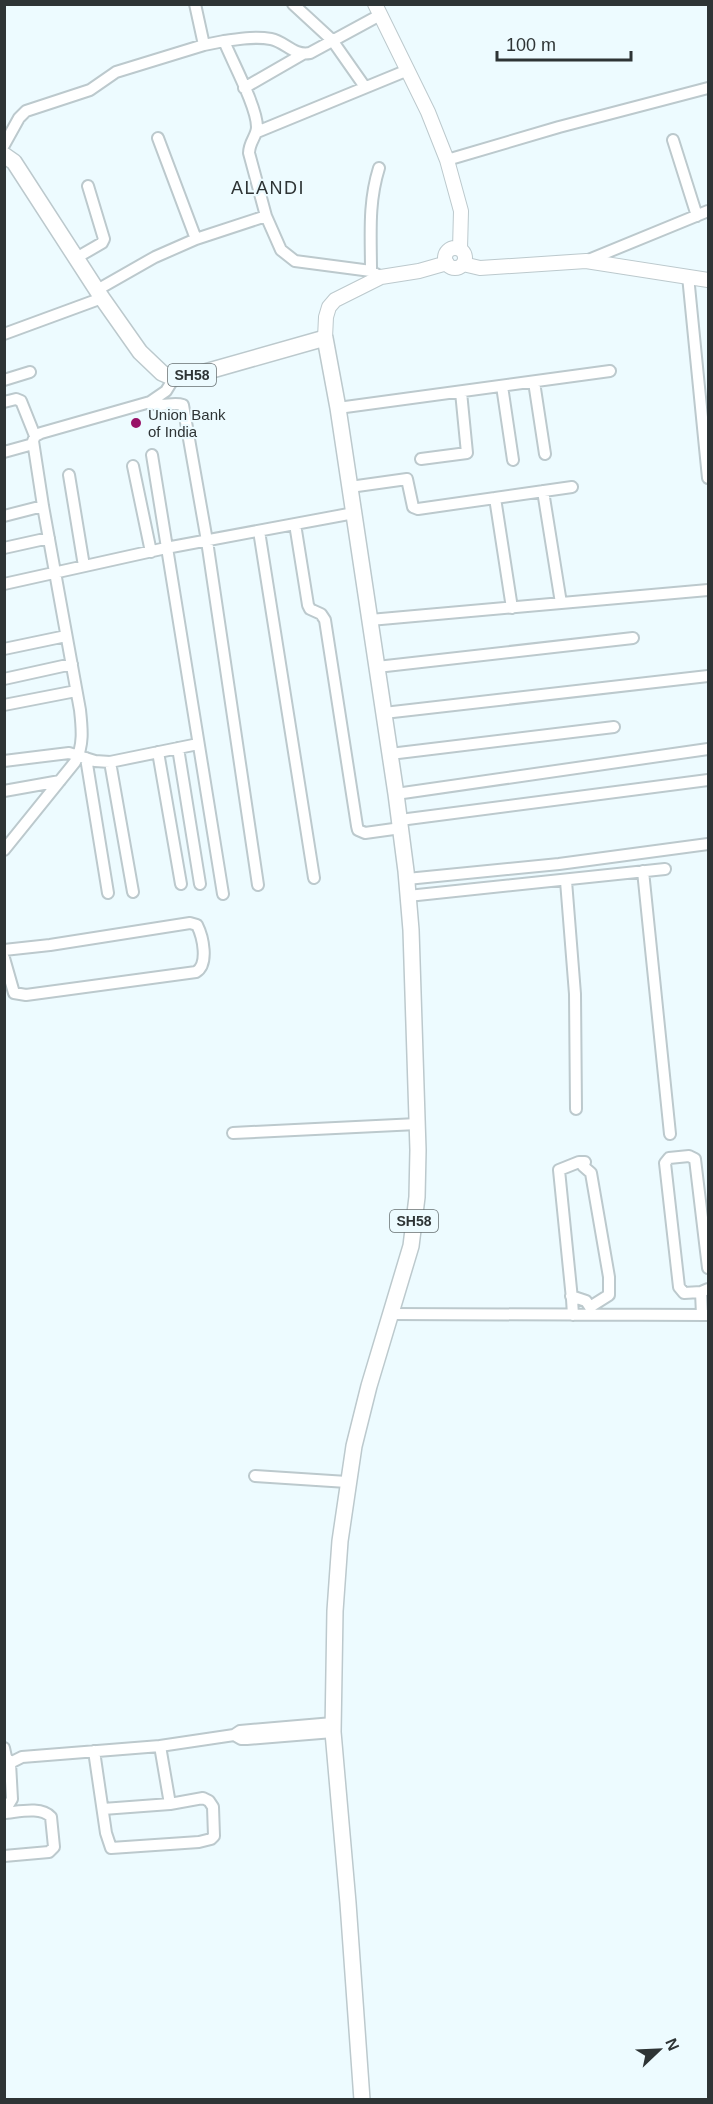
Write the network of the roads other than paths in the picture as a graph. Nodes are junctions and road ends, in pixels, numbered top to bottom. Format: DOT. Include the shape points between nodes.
graph roads {
  1 [pos="195,4"];
  2 [pos="293,4"];
  3 [pos="377,10"];
  4 [pos="333,40"];
  5 [pos="224,41"];
  6 [pos="204,45"];
  7 [pos="303,54"];
  8 [pos="408,70"];
  9 [pos="365,87"];
  10 [pos="244,88"];
  11 [pos="708,88"];
  12 [pos="257,132"];
  13 [pos="158,138"];
  14 [pos="672,140"];
  15 [pos="4,145"];
  16 [pos="4,155"];
  17 [pos="447,160"];
  18 [pos="379,168"];
  19 [pos="88,186"];
  20 [pos="708,211"];
  21 [pos="266,216"];
  22 [pos="697,216"];
  23 [pos="196,239"];
  24 [pos="460,249"];
  25 [pos="76,258"];
  26 [pos="586,261"];
  27 [pos="447,263"];
  28 [pos="463,264"];
  29 [pos="376,274"];
  30 [pos="688,276"];
  31 [pos="708,280"];
  32 [pos="100,294"];
  33 [pos="4,334"];
  34 [pos="325,338"];
  35 [pos="610,371"];
  36 [pos="30,372"];
  37 [pos="174,378"];
  38 [pos="4,380"];
  39 [pos="534,382"];
  40 [pos="502,386"];
  41 [pos="462,392"];
  42 [pos="4,402"];
  43 [pos="150,402"];
  44 [pos="338,408"];
  45 [pos="34,440"];
  46 [pos="4,452"];
  47 [pos="545,454"];
  48 [pos="152,455"];
  49 [pos="421,459"];
  50 [pos="513,460"];
  51 [pos="133,466"];
  52 [pos="69,475"];
  53 [pos="708,478"];
  54 [pos="350,487"];
  55 [pos="573,487"];
  56 [pos="543,491"];
  57 [pos="495,498"];
  58 [pos="43,506"];
  59 [pos="354,513"];
  60 [pos="4,516"];
  61 [pos="295,524"];
  62 [pos="259,531"];
  63 [pos="49,537"];
  64 [pos="207,541"];
  65 [pos="4,548"];
  66 [pos="166,548"];
  67 [pos="152,552"];
  68 [pos="84,566"];
  69 [pos="55,573"];
  70 [pos="4,584"];
  71 [pos="708,590"];
  72 [pos="561,603"];
  73 [pos="512,608"];
  74 [pos="370,620"];
  75 [pos="66,636"];
  76 [pos="633,638"];
  77 [pos="4,650"];
  78 [pos="72,664"];
  79 [pos="377,667"];
  80 [pos="708,676"];
  81 [pos="4,678"];
  82 [pos="76,691"];
  83 [pos="4,705"];
  84 [pos="384,713"];
  85 [pos="614,727"];
  86 [pos="198,744"];
  87 [pos="178,748"];
  88 [pos="708,749"];
  89 [pos="158,752"];
  90 [pos="390,754"];
  91 [pos="83,756"];
  92 [pos="4,761"];
  93 [pos="111,762"];
  94 [pos="708,780"];
  95 [pos="60,781"];
  96 [pos="4,791"];
  97 [pos="396,794"];
  98 [pos="400,824"];
  99 [pos="19,832"];
  100 [pos="4,834"];
  101 [pos="708,844"];
  102 [pos="4,850"];
  103 [pos="665,869"];
  104 [pos="643,871"];
  105 [pos="314,878"];
  106 [pos="407,879"];
  107 [pos="566,881"];
  108 [pos="181,884"];
  109 [pos="200,884"];
  110 [pos="258,885"];
  111 [pos="133,892"];
  112 [pos="108,893"];
  113 [pos="223,894"];
  114 [pos="408,896"];
  115 [pos="4,950"];
  116 [pos="4,958"];
  117 [pos="576,1109"];
  118 [pos="417,1124"];
  119 [pos="233,1133"];
  120 [pos="670,1134"];
  121 [pos="708,1268"];
  122 [pos="701,1291"];
  123 [pos="571,1296"];
  124 [pos="391,1314"];
  125 [pos="701,1314"];
  126 [pos="573,1315"];
  127 [pos="255,1476"];
  128 [pos="347,1482"];
  129 [pos="333,1728"];
  130 [pos="160,1746"];
  131 [pos="94,1751"];
  132 [pos="6,1757"];
  133 [pos="8,1799"];
  134 [pos="170,1804"];
  135 [pos="103,1809"];
  136 [pos="4,1813"];
  137 [pos="4,1856"];
  138 [pos="362,2100"];
  1 -- 6 [label="street"];
  2 -- 4 [label="street"];
  3 -- 4 [label="street"];
  3 -- 8 [label="main road"];
  4 -- 7 [label="street"];
  4 -- 9 [label="street"];
  5 -- 6 [label="street"];
  5 -- 7 [label="street" via="274,40"];
  5 -- 10 [label="street"];
  6 -- 15 [label="street" via="116,72 90,90 26,111"];
  7 -- 10 [label="street"];
  8 -- 9 [label="street"];
  8 -- 17 [label="main road"];
  9 -- 12 [label="street"];
  10 -- 12 [label="street" via="254,111"];
  11 -- 17 [label="street"];
  12 -- 21 [label="street" via="249,153"];
  13 -- 23 [label="street"];
  14 -- 22 [label="street"];
  16 -- 25 [label="main road, SH58" via="14,162"];
  17 -- 24 [label="main road" via="461,211"];
  18 -- 29 [label="street" via="371,201"];
  19 -- 25 [label="street" via="104,239"];
  20 -- 22 [label="street"];
  21 -- 23 [label="street"];
  21 -- 29 [label="street" via="282,249 294,261"];
  22 -- 26 [label="street"];
  23 -- 32 [label="street" via="155,257"];
  24 -- 27 [label="main road" via="448,250"];
  24 -- 28 [label="main road" via="465,255"];
  25 -- 32 [label="main road, SH58"];
  26 -- 28 [label="main road" via="480,268"];
  26 -- 30 [label="main road"];
  27 -- 28 [label="main road" via="455,268"];
  27 -- 29 [label="main road"];
  29 -- 34 [label="main road" via="329,307"];
  30 -- 31 [label="main road"];
  30 -- 53 [label="street"];
  32 -- 33 [label="street"];
  32 -- 37 [label="main road, SH58" via="140,352 162,373"];
  34 -- 37 [label="main road, SH58"];
  34 -- 44 [label="main road, SH58"];
  35 -- 39 [label="street"];
  36 -- 38 [label="street"];
  37 -- 43 [label="street" via="166,391"];
  39 -- 40 [label="street"];
  39 -- 47 [label="street"];
  40 -- 41 [label="street"];
  40 -- 50 [label="street"];
  41 -- 44 [label="street"];
  41 -- 49 [label="street" via="467,453"];
  42 -- 45 [label="street" via="21,401"];
  43 -- 45 [label="street" via="50,430"];
  43 -- 64 [label="street" via="160,406 183,405"];
  44 -- 54 [label="main road, SH58"];
  45 -- 46 [label="street"];
  45 -- 58 [label="street"];
  48 -- 66 [label="street"];
  51 -- 67 [label="street"];
  52 -- 68 [label="street"];
  54 -- 57 [label="street" via="407,479 413,507 418,510"];
  54 -- 59 [label="main road, SH58"];
  55 -- 56 [label="street"];
  56 -- 57 [label="street"];
  56 -- 72 [label="street"];
  57 -- 73 [label="street"];
  58 -- 60 [label="street"];
  58 -- 63 [label="street"];
  59 -- 61 [label="street"];
  59 -- 74 [label="main road, SH58"];
  61 -- 62 [label="street"];
  61 -- 98 [label="street" via="308,605 325,620 358,830 365,833"];
  62 -- 64 [label="street"];
  62 -- 105 [label="street"];
  63 -- 65 [label="street"];
  63 -- 69 [label="street"];
  64 -- 66 [label="street"];
  64 -- 110 [label="street"];
  66 -- 67 [label="street"];
  66 -- 86 [label="street"];
  67 -- 68 [label="street"];
  68 -- 69 [label="street"];
  69 -- 70 [label="street"];
  69 -- 75 [label="street"];
  71 -- 72 [label="street"];
  72 -- 73 [label="street"];
  73 -- 74 [label="street"];
  74 -- 79 [label="main road, SH58"];
  75 -- 77 [label="street"];
  75 -- 78 [label="street"];
  76 -- 79 [label="street"];
  78 -- 81 [label="street"];
  78 -- 82 [label="street"];
  79 -- 84 [label="main road, SH58"];
  80 -- 84 [label="street"];
  82 -- 83 [label="street"];
  82 -- 91 [label="street"];
  84 -- 90 [label="main road, SH58"];
  85 -- 90 [label="street"];
  86 -- 87 [label="street"];
  86 -- 113 [label="street"];
  87 -- 89 [label="street"];
  87 -- 109 [label="street"];
  88 -- 97 [label="street"];
  89 -- 93 [label="street"];
  89 -- 108 [label="street"];
  90 -- 97 [label="main road, SH58"];
  91 -- 92 [label="street" via="58,753"];
  91 -- 93 [label="street"];
  91 -- 95 [label="street"];
  91 -- 112 [label="street"];
  93 -- 111 [label="street"];
  94 -- 98 [label="street"];
  95 -- 96 [label="street"];
  95 -- 99 [label="street"];
  97 -- 98 [label="main road, SH58"];
  98 -- 106 [label="main road, SH58"];
  99 -- 100 [label="street"];
  99 -- 102 [label="street"];
  101 -- 106 [label="street"];
  103 -- 104 [label="street"];
  104 -- 107 [label="street"];
  104 -- 120 [label="street"];
  106 -- 114 [label="main road, SH58"];
  107 -- 114 [label="street"];
  107 -- 117 [label="street" via="575,994"];
  114 -- 118 [label="main road, SH58"];
  115 -- 116 [label="street" via="190,923 197,925 200,932 204,963 196,972 26,995 14,993"];
  118 -- 119 [label="street"];
  118 -- 124 [label="main road, SH58" via="417,1197 411,1246"];
  121 -- 122 [label="street" via="695,1160 689,1156 669,1158 665,1163 679,1287 684,1293"];
  122 -- 125 [label="street"];
  123 -- 123 [label="street" via="590,1306 609,1295 602,1228 591,1173 583,1166 585,1162 560,1169"];
  123 -- 126 [label="street"];
  124 -- 126 [label="street"];
  124 -- 128 [label="main road, SH58" via="359,1420"];
  125 -- 126 [label="street"];
  127 -- 128 [label="street"];
  128 -- 129 [label="main road, SH58" via="335,1611"];
  129 -- 130 [label="street" via="240,1731"];
  129 -- 138 [label="main road, SH58"];
  130 -- 131 [label="street"];
  130 -- 134 [label="street"];
  131 -- 132 [label="street"];
  131 -- 135 [label="street"];
  132 -- 133 [label="street"];
  133 -- 136 [label="street"];
  134 -- 135 [label="street"];
  134 -- 135 [label="street" via="203,1798 208,1801 213,1807 214,1836 199,1842 111,1848"];
  136 -- 137 [label="street" via="48,1814 54,1847 49,1852"];
}
